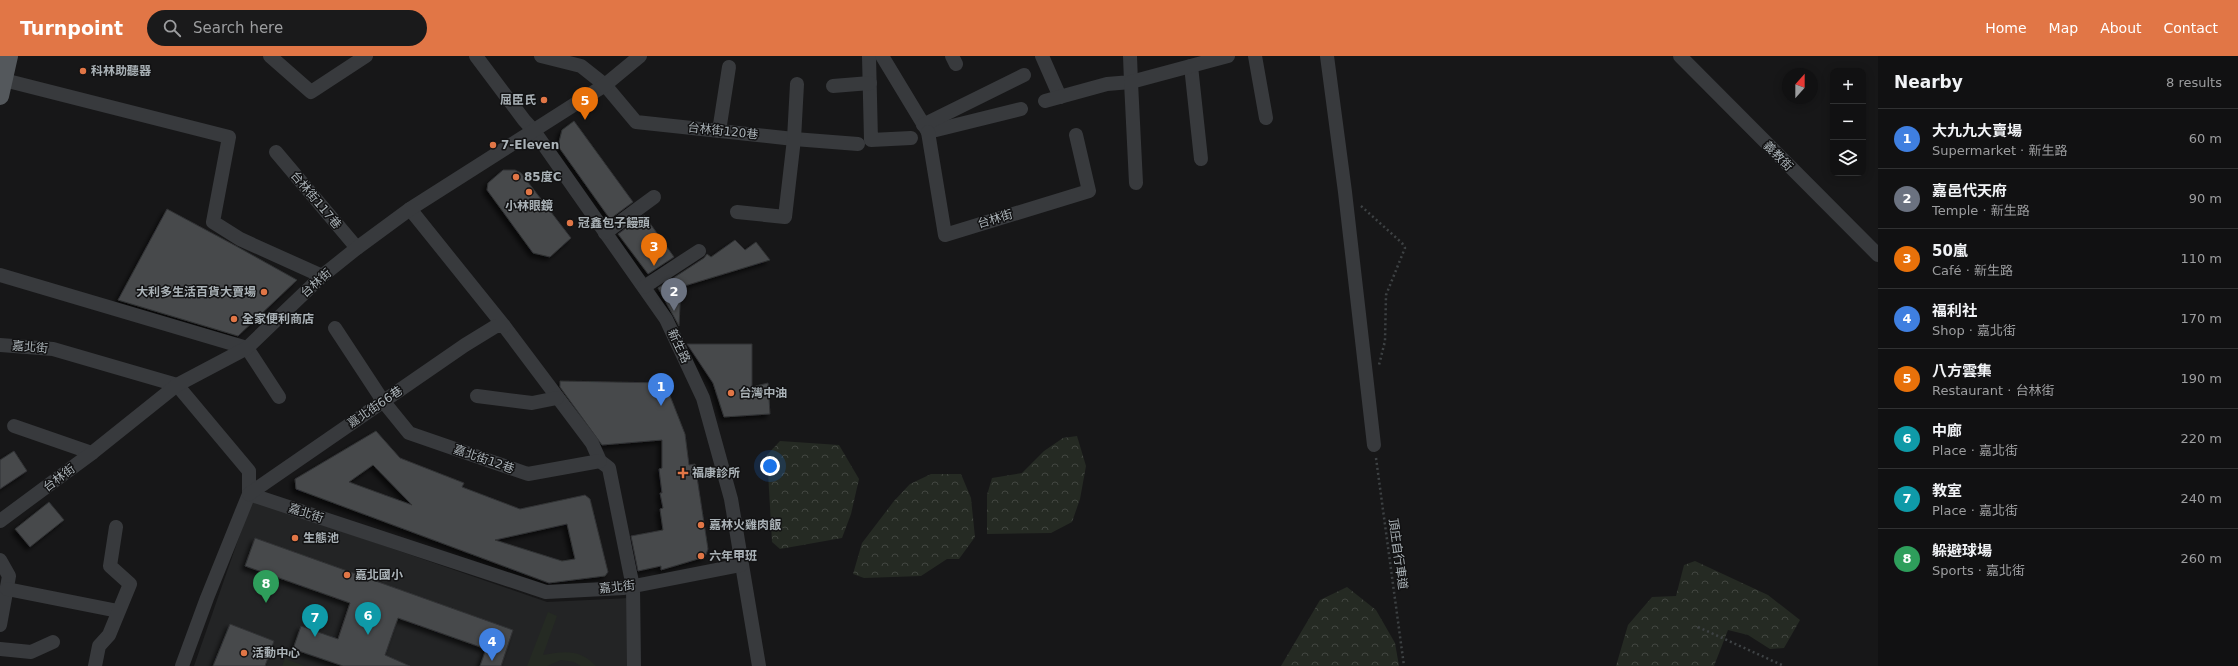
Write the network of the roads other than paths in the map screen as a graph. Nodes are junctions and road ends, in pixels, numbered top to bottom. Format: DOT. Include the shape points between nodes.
graph roads {
  1 [pos="9,56"];
  2 [pos="270,56"];
  3 [pos="366,56"];
  4 [pos="476,56"];
  5 [pos="541,56"];
  6 [pos="640,56"];
  7 [pos="869,56"];
  8 [pos="882,56"];
  9 [pos="1042,56"];
  10 [pos="1130,56"];
  11 [pos="1228,56"];
  12 [pos="1255,56"];
  13 [pos="1327,56"];
  14 [pos="1680,56"];
  15 [pos="1191,66"];
  16 [pos="729,67"];
  17 [pos="1024,75"];
  18 [pos="1131,82"];
  19 [pos="870,83"];
  20 [pos="797,84"];
  21 [pos="604,85"];
  22 [pos="833,86"];
  23 [pos="2,88"];
  24 [pos="1060,97"];
  25 [pos="1045,101"];
  26 [pos="1021,109"];
  27 [pos="1266,118"];
  28 [pos="926,129"];
  29 [pos="534,130"];
  30 [pos="719,131"];
  31 [pos="1076,135"];
  32 [pos="911,138"];
  33 [pos="794,139"];
  34 [pos="864,142"];
  35 [pos="276,152"];
  36 [pos="1201,159"];
  37 [pos="1136,183"];
  38 [pos="654,197"];
  39 [pos="410,209"];
  40 [pos="737,212"];
  41 [pos="605,233"];
  42 [pos="357,248"];
  43 [pos="699,251"];
  44 [pos="1878,255"];
  45 [pos="0,275"];
  46 [pos="322,276"];
  47 [pos="644,287"];
  48 [pos="504,326"];
  49 [pos="335,328"];
  50 [pos="0,345"];
  51 [pos="247,348"];
  52 [pos="177,385"];
  53 [pos="477,396"];
  54 [pos="279,397"];
  55 [pos="557,398"];
  56 [pos="384,401"];
  57 [pos="14,426"];
  58 [pos="1374,445"];
  59 [pos="92,453"];
  60 [pos="600,461"];
  61 [pos="248,494"];
  62 [pos="0,521"];
  63 [pos="116,527"];
  64 [pos="0,560"];
  65 [pos="741,565"];
  66 [pos="633,587"];
  67 [pos="7,589"];
  68 [pos="118,611"];
  69 [pos="0,625"];
  70 [pos="53,642"];
  71 [pos="0,649"];
  72 [pos="95,666"];
  73 [pos="182,666"];
  74 [pos="634,666"];
  75 [pos="759,666"];
  1 -- 23 [label="main road"];
  2 -- 3 [label="street" via="310,92"];
  4 -- 29 [label="street, 新生路"];
  5 -- 21 [label="street, 台林街120巷" via="581,66"];
  6 -- 21 [label="street, 台林街"];
  7 -- 19 [label="street"];
  8 -- 28 [label="street, 台林街"];
  9 -- 24 [label="street"];
  10 -- 18 [label="street"];
  11 -- 15 [label="street"];
  12 -- 27 [label="street"];
  13 -- 58 [label="street"];
  14 -- 44 [label="street, 義教街"];
  15 -- 18 [label="street"];
  15 -- 36 [label="street"];
  16 -- 30 [label="street"];
  17 -- 28 [label="street"];
  18 -- 24 [label="street" via="1107,84"];
  18 -- 37 [label="street"];
  19 -- 22 [label="street"];
  19 -- 34 [label="street"];
  20 -- 33 [label="street"];
  21 -- 29 [label="street, 台林街"];
  21 -- 30 [label="street, 台林街120巷" via="636,122"];
  23 -- 46 [label="street" via="228,138 213,222 240,239"];
  24 -- 25 [label="street"];
  26 -- 28 [label="street"];
  28 -- 31 [label="street, 台林街" via="945,235 1089,191"];
  29 -- 39 [label="street, 台林街"];
  29 -- 41 [label="street, 新生路"];
  30 -- 33 [label="street, 台林街120巷"];
  32 -- 34 [label="street, 台林街120巷"];
  33 -- 34 [label="street, 台林街120巷"];
  33 -- 40 [label="street" via="785,217"];
  35 -- 42 [label="street, 台林街117巷"];
  38 -- 41 [label="street"];
  39 -- 42 [label="street, 台林街"];
  39 -- 48 [label="street"];
  41 -- 47 [label="street, 新生路"];
  42 -- 46 [label="street, 台林街"];
  43 -- 47 [label="street"];
  45 -- 51 [label="street"];
  46 -- 51 [label="street, 台林街"];
  47 -- 65 [label="street, 新生路" via="666,319 703,398 731,499"];
  48 -- 55 [label="street"];
  48 -- 56 [label="street, 嘉北街66巷" via="496,326 465,345"];
  49 -- 56 [label="street, 嘉北街12巷"];
  50 -- 52 [label="street, 嘉北街" via="53,349"];
  51 -- 52 [label="street, 台林街"];
  51 -- 54 [label="street"];
  52 -- 59 [label="street, 台林街"];
  52 -- 61 [label="street" via="249,471"];
  53 -- 55 [label="street" via="532,403"];
  55 -- 60 [label="street" via="592,443"];
  56 -- 60 [label="street, 嘉北街12巷" via="409,433 528,474"];
  56 -- 61 [label="street, 嘉北街66巷"];
  57 -- 59 [label="street"];
  59 -- 62 [label="street, 台林街"];
  60 -- 66 [label="street" via="609,468"];
  61 -- 66 [label="street, 嘉北街" via="546,592"];
  61 -- 73 [label="street"];
  63 -- 68 [label="street" via="110,566 130,584"];
  64 -- 67 [label="street" via="9,576"];
  65 -- 66 [label="street, 嘉北街"];
  65 -- 75 [label="street, 新生路"];
  66 -- 74 [label="street"];
  67 -- 68 [label="street"];
  67 -- 69 [label="street"];
  68 -- 72 [label="street" via="109,636 99,646"];
  70 -- 71 [label="street" via="30,652"];
}
